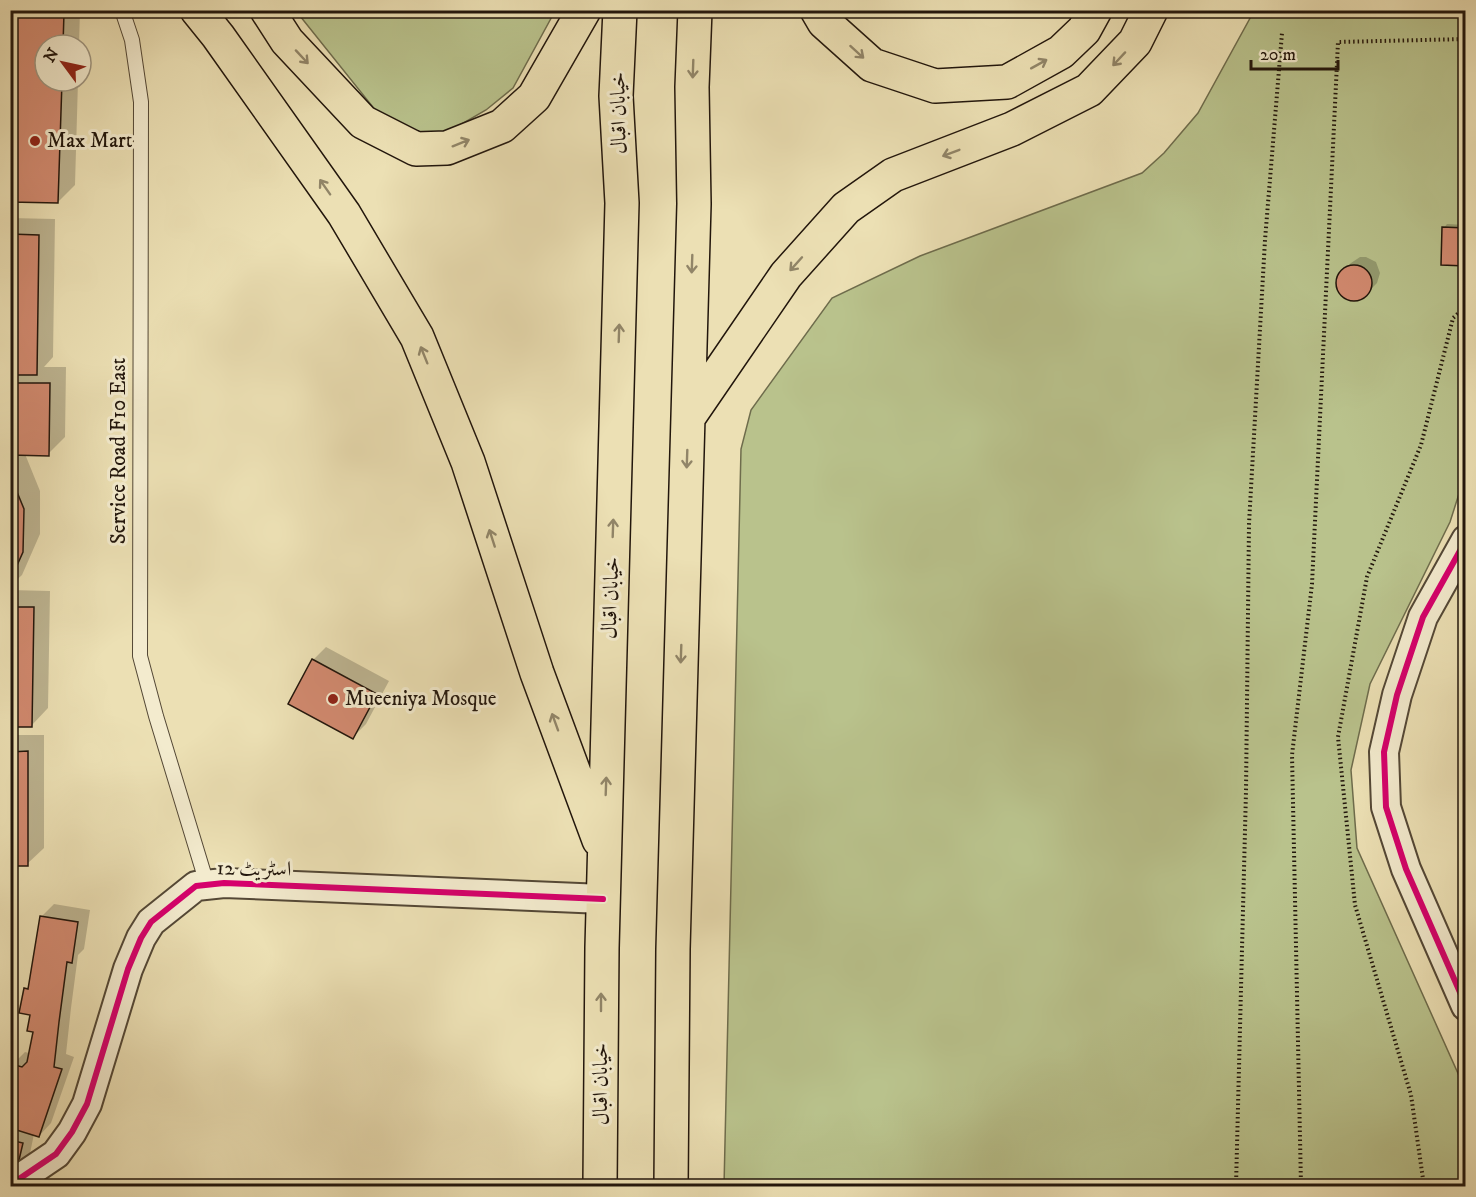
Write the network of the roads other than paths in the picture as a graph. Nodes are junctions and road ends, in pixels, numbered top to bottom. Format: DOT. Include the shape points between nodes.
graph roads {
  1 [pos="122,10"];
  2 [pos="197,10"];
  3 [pos="267,10"];
  4 [pos="584,10"];
  5 [pos="620,10"];
  6 [pos="694,10"];
  7 [pos="817,10"];
  8 [pos="1095,10"];
  9 [pos="1151,10"];
  10 [pos="688,418"];
  11 [pos="1466,540"];
  12 [pos="604,856"];
  13 [pos="207,884"];
  14 [pos="603,899"];
  15 [pos="1466,1006"];
  16 [pos="10,1181"];
  17 [pos="600,1186"];
  18 [pos="671,1186"];
  1 -- 13 [label="lane, Service Road F10 East" via="132,39 141,102 140,656"];
  12 -- 2 [label="main road, one-way" via="537,673 468,462 417,337 345,214"];
  3 -- 4 [label="main road, one-way" via="287,41 363,122 416,149 447,148 502,126 534,97"];
  12 -- 5 [label="main road, خیابان اقبال, one-way" via="622,203 616,96"];
  6 -- 10 [label="main road, one-way"];
  7 -- 8 [label="main road, one-way" via="824,22 872,65 935,86 1006,82 1061,52 1084,30"];
  9 -- 10 [label="main road, one-way" via="1135,42 1089,90 1012,129 893,175 846,208 786,275"];
  10 -- 18 [label="main road, one-way" via="673,949"];
  11 -- 15 [label="street" via="1423,617 1397,695 1384,752 1386,807 1406,870"];
  12 -- 14 [label="main road, خیابان اقبال"];
  13 -- 14 [label="street, اسٹریٹ 12"];
  13 -- 16 [label="street, اسٹریٹ 12" via="196,886 151,922 128,969 87,1104 56,1154"];
  17 -- 14 [label="main road, خیابان اقبال, one-way"];
}
